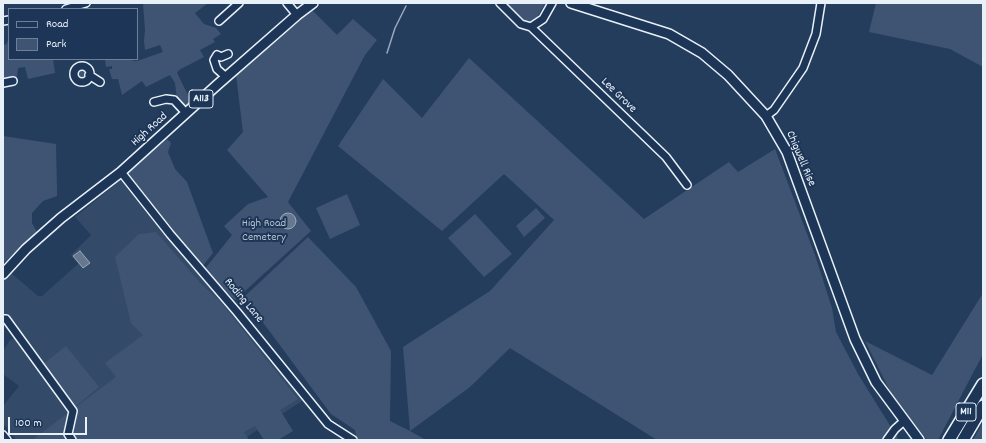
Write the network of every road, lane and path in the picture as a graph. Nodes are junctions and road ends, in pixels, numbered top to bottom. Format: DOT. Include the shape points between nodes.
graph roads {
  1 [pos="86,3"];
  2 [pos="239,3"];
  3 [pos="287,3"];
  4 [pos="313,3"];
  5 [pos="500,3"];
  6 [pos="552,3"];
  7 [pos="571,3"];
  8 [pos="821,3"];
  9 [pos="69,8"];
  10 [pos="297,15"];
  11 [pos="219,21"];
  12 [pos="532,26"];
  13 [pos="228,54"];
  14 [pos="79,60"];
  15 [pos="83,66"];
  16 [pos="89,75"];
  17 [pos="226,77"];
  18 [pos="13,81"];
  19 [pos="100,82"];
  20 [pos="3,83"];
  21 [pos="154,102"];
  22 [pos="186,113"];
  23 [pos="766,116"];
  24 [pos="121,172"];
  25 [pos="687,184"];
  26 [pos="3,274"];
  27 [pos="3,319"];
  28 [pos="983,384"];
  29 [pos="983,406"];
  30 [pos="904,421"];
  31 [pos="3,435"];
  32 [pos="7,440"];
  33 [pos="72,440"];
  34 [pos="353,440"];
  35 [pos="887,440"];
  36 [pos="919,440"];
  37 [pos="950,440"];
  38 [pos="964,440"];
  1 -- 9 [label="street"];
  2 -- 11 [label="street"];
  3 -- 10 [label="street"];
  4 -- 10 [label="main road, High Road / A113"];
  5 -- 12 [label="street, Lee Grove" via="521,24"];
  6 -- 12 [label="street" via="543,19"];
  7 -- 23 [label="main road, Chigwell Rise" via="669,34 702,53 728,75"];
  8 -- 23 [label="street" via="816,34 803,68 774,110"];
  10 -- 17 [label="main road, High Road / A113"];
  12 -- 25 [label="street, Lee Grove" via="666,157"];
  13 -- 17 [label="street" via="222,57 217,55 214,60 217,69"];
  14 -- 15 [label="street"];
  15 -- 16 [label="street" via="89,70"];
  15 -- 16 [label="street" via="74,70 75,78 84,81"];
  16 -- 19 [label="street"];
  17 -- 22 [label="main road, High Road / A113"];
  18 -- 20 [label="street"];
  21 -- 22 [label="street" via="174,100"];
  22 -- 24 [label="main road, High Road / A113"];
  23 -- 30 [label="main road, Chigwell Rise" via="786,152 855,339 876,382"];
  24 -- 26 [label="main road, High Road / A113" via="61,218 26,249"];
  24 -- 34 [label="street, Roding Lane" via="328,424"];
  27 -- 33 [label="street" via="6,319 73,411 68,434"];
  28 -- 37 [label="highway, M11"];
  29 -- 38 [label="highway, M11"];
  30 -- 35 [label="street"];
  30 -- 36 [label="main road"];
  31 -- 32 [label="street"];
}
